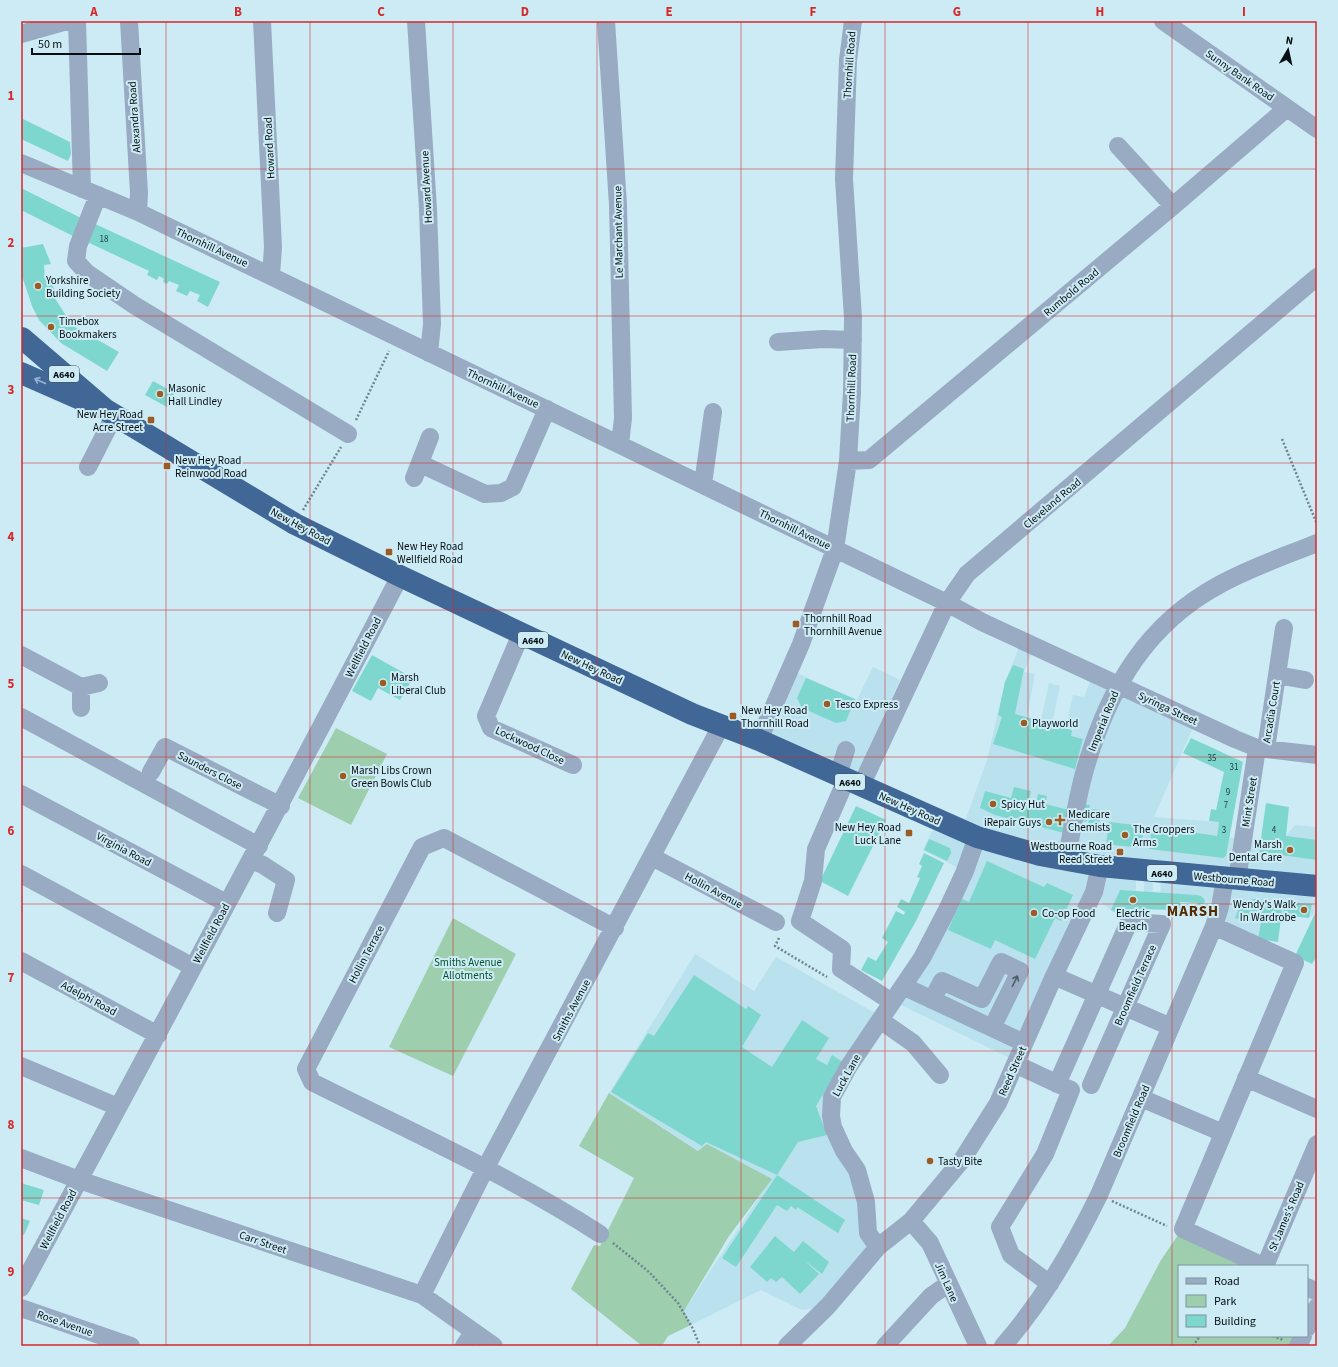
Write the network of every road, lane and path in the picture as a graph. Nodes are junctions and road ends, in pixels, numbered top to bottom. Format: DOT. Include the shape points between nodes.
graph roads {
  1 [pos="67,21"];
  2 [pos="77,21"];
  3 [pos="129,21"];
  4 [pos="262,21"];
  5 [pos="416,21"];
  6 [pos="606,21"];
  7 [pos="853,21"];
  8 [pos="1163,21"];
  9 [pos="21,34"];
  10 [pos="1287,108"];
  11 [pos="1317,129"];
  12 [pos="1118,146"];
  13 [pos="21,163"];
  14 [pos="90,192"];
  15 [pos="1173,206"];
  16 [pos="138,212"];
  17 [pos="271,275"];
  18 [pos="1317,277"];
  19 [pos="21,338"];
  20 [pos="853,340"];
  21 [pos="778,342"];
  22 [pos="429,353"];
  23 [pos="21,373"];
  24 [pos="547,409"];
  25 [pos="713,412"];
  26 [pos="110,413"];
  27 [pos="348,434"];
  28 [pos="430,437"];
  29 [pos="1282,439"];
  30 [pos="620,444"];
  31 [pos="848,461"];
  32 [pos="88,467"];
  33 [pos="703,484"];
  34 [pos="1317,524"];
  35 [pos="1317,544"];
  36 [pos="835,549"];
  37 [pos="400,576"];
  38 [pos="947,602"];
  39 [pos="982,622"];
  40 [pos="1284,628"];
  41 [pos="521,634"];
  42 [pos="21,655"];
  43 [pos="1277,676"];
  44 [pos="1305,680"];
  45 [pos="99,683"];
  46 [pos="1118,684"];
  47 [pos="81,687"];
  48 [pos="81,708"];
  49 [pos="21,717"];
  50 [pos="722,726"];
  51 [pos="759,740"];
  52 [pos="1262,748"];
  53 [pos="846,750"];
  54 [pos="1317,755"];
  55 [pos="573,765"];
  56 [pos="151,772"];
  57 [pos="848,781"];
  58 [pos="21,794"];
  59 [pos="281,806"];
  60 [pos="977,837"];
  61 [pos="1009,847"];
  62 [pos="255,853"];
  63 [pos="652,857"];
  64 [pos="1066,861"];
  65 [pos="1100,866"];
  66 [pos="21,874"];
  67 [pos="1231,879"];
  68 [pos="1317,886"];
  69 [pos="226,903"];
  70 [pos="277,913"];
  71 [pos="776,922"];
  72 [pos="1214,926"];
  73 [pos="615,928"];
  74 [pos="21,961"];
  75 [pos="193,966"];
  76 [pos="1054,976"];
  77 [pos="833,981"];
  78 [pos="903,986"];
  79 [pos="1097,995"];
  80 [pos="982,999"];
  81 [pos="932,1000"];
  82 [pos="892,1002"];
  83 [pos="1002,1008"];
  84 [pos="1126,1008"];
  85 [pos="880,1020"];
  86 [pos="1171,1027"];
  87 [pos="992,1028"];
  88 [pos="158,1035"];
  89 [pos="1024,1044"];
  90 [pos="1015,1064"];
  91 [pos="21,1066"];
  92 [pos="940,1075"];
  93 [pos="1246,1078"];
  94 [pos="1091,1085"];
  95 [pos="1064,1087"];
  96 [pos="1140,1098"];
  97 [pos="118,1107"];
  98 [pos="1317,1109"];
  99 [pos="1224,1133"];
  100 [pos="1317,1144"];
  101 [pos="21,1158"];
  102 [pos="485,1168"];
  103 [pos="79,1180"];
  104 [pos="1099,1195"];
  105 [pos="911,1221"];
  106 [pos="1183,1229"];
  107 [pos="600,1234"];
  108 [pos="878,1247"];
  109 [pos="1262,1265"];
  110 [pos="1264,1265"];
  111 [pos="948,1284"];
  112 [pos="1050,1284"];
  113 [pos="21,1288"];
  114 [pos="1308,1288"];
  115 [pos="1317,1292"];
  116 [pos="422,1295"];
  117 [pos="1317,1307"];
  118 [pos="21,1308"];
  119 [pos="1308,1326"];
  120 [pos="1199,1337"];
  121 [pos="1302,1337"];
  122 [pos="468,1339"];
  123 [pos="131,1346"];
  124 [pos="494,1346"];
  125 [pos="700,1346"];
  126 [pos="788,1346"];
  127 [pos="884,1346"];
  128 [pos="978,1346"];
  129 [pos="1003,1346"];
  130 [pos="1193,1346"];
  131 [pos="1298,1346"];
  1 -- 9 [label="street"];
  2 -- 14 [label="street"];
  3 -- 16 [label="street, Alexandra Road"];
  4 -- 17 [label="street, Howard Road" via="274,247"];
  5 -- 22 [label="street, Howard Avenue" via="431,278 432,324"];
  6 -- 30 [label="street, Le Marchant Avenue" via="618,205 623,418"];
  7 -- 20 [label="street, Thornhill Road" via="848,60 844,179"];
  8 -- 10 [label="street, Sunny Bank Road"];
  10 -- 11 [label="street, Sunny Bank Road"];
  10 -- 15 [label="street, Rumbold Road"];
  12 -- 15 [label="street"];
  13 -- 14 [label="street, Thornhill Avenue"];
  14 -- 16 [label="street, Thornhill Avenue"];
  14 -- 27 [label="street" via="76,262 87,273 134,306"];
  15 -- 31 [label="street, Rumbold Road" via="869,460"];
  16 -- 17 [label="street, Thornhill Avenue"];
  17 -- 22 [label="street, Thornhill Avenue"];
  18 -- 38 [label="street, Cleveland Road" via="967,574"];
  19 -- 26 [label="highway, New Hey Road / A640"];
  20 -- 21 [label="street"];
  20 -- 31 [label="street, Thornhill Road"];
  22 -- 24 [label="street, Thornhill Avenue"];
  26 -- 23 [label="highway, New Hey Road / A640, one-way"];
  24 -- 28 [label="street" via="513,487 501,493 485,494 417,471"];
  24 -- 30 [label="street, Thornhill Avenue"];
  25 -- 33 [label="street"];
  26 -- 32 [label="street"];
  26 -- 37 [label="highway, New Hey Road / A640" via="295,524"];
  29 -- 34 [label="path"];
  30 -- 33 [label="street, Thornhill Avenue"];
  31 -- 36 [label="street, Thornhill Road"];
  33 -- 36 [label="street, Thornhill Avenue"];
  35 -- 46 [label="street, Imperial Road" via="1219,585 1175,614 1141,649"];
  36 -- 38 [label="street, Thornhill Avenue"];
  36 -- 51 [label="street, Thornhill Road" via="781,709"];
  37 -- 41 [label="highway, New Hey Road / A640"];
  37 -- 59 [label="street, Wellfield Road"];
  38 -- 39 [label="street, Thornhill Avenue"];
  38 -- 57 [label="street, Cleveland Road"];
  39 -- 46 [label="street, Syringa Street"];
  40 -- 43 [label="street, Arcadia Court"];
  41 -- 50 [label="highway, New Hey Road / A640"];
  41 -- 55 [label="street, Lockwood Close" via="486,716 491,728"];
  42 -- 47 [label="street"];
  43 -- 44 [label="street, Arcadia Court"];
  43 -- 52 [label="street, Arcadia Court"];
  45 -- 47 [label="street"];
  46 -- 52 [label="street, Syringa Street" via="1235,739"];
  46 -- 64 [label="street, Imperial Road" via="1104,714 1087,764"];
  47 -- 48 [label="street"];
  49 -- 62 [label="street"];
  50 -- 51 [label="highway, New Hey Road / A640"];
  50 -- 63 [label="street, Smiths Avenue"];
  51 -- 57 [label="highway, New Hey Road / A640"];
  52 -- 54 [label="street, Syringa Street"];
  52 -- 67 [label="street, Mint Street"];
  53 -- 57 [label="street"];
  56 -- 59 [label="street, Saunders Close" via="165,747"];
  57 -- 60 [label="highway, New Hey Road / A640"];
  57 -- 82 [label="street" via="816,849 812,881 800,921 842,949 841,969"];
  58 -- 69 [label="street, Virginia Road"];
  59 -- 62 [label="street, Wellfield Road"];
  60 -- 61 [label="highway, New Hey Road / A640"];
  60 -- 78 [label="street, Luck Lane" via="947,910 922,958"];
  61 -- 64 [label="highway, Westbourne Road / A640"];
  62 -- 69 [label="street, Wellfield Road"];
  62 -- 70 [label="street" via="286,880"];
  63 -- 71 [label="street, Hollin Avenue"];
  63 -- 73 [label="street, Smiths Avenue"];
  64 -- 65 [label="highway, Westbourne Road / A640"];
  65 -- 67 [label="highway, Westbourne Road / A640"];
  65 -- 76 [label="street, Reed Street" via="1094,892"];
  66 -- 75 [label="street"];
  67 -- 68 [label="highway, Westbourne Road / A640"];
  67 -- 72 [label="street, Broomfield Road"];
  69 -- 75 [label="street, Wellfield Road"];
  71 -- 77 [label="path" via="784,927 775,946"];
  72 -- 86 [label="street, Broomfield Road"];
  72 -- 93 [label="street" via="1295,962"];
  73 -- 102 [label="street, Smiths Avenue"];
  73 -- 102 [label="street, Hollin Terrace" via="444,838 422,847 306,1069 312,1082"];
  74 -- 88 [label="street, Adelphi Road"];
  75 -- 88 [label="street, Wellfield Road"];
  76 -- 79 [label="street"];
  76 -- 89 [label="street, Reed Street"];
  78 -- 81 [label="street"];
  78 -- 82 [label="street, Luck Lane"];
  79 -- 84 [label="street"];
  79 -- 84 [label="street, Broomfield Terrace" via="1129,922 1162,924"];
  79 -- 95 [label="street, Broomfield Terrace"];
  80 -- 81 [label="street" via="942,981"];
  80 -- 83 [label="street"];
  83 -- 80 [label="street, one-way" via="1020,972 1001,962"];
  81 -- 87 [label="street"];
  82 -- 85 [label="street, Luck Lane"];
  83 -- 87 [label="street"];
  84 -- 86 [label="street"];
  84 -- 94 [label="street, Broomfield Terrace"];
  85 -- 92 [label="street" via="913,1042"];
  85 -- 108 [label="street, Luck Lane" via="865,1033 832,1097 831,1116 844,1151 857,1170 866,1202 868,1232"];
  86 -- 96 [label="street, Broomfield Road"];
  87 -- 89 [label="street"];
  88 -- 97 [label="street, Wellfield Road"];
  89 -- 90 [label="street, Reed Street"];
  90 -- 95 [label="street"];
  90 -- 105 [label="street, Reed Street" via="998,1104 962,1160"];
  91 -- 97 [label="street"];
  93 -- 98 [label="street"];
  93 -- 99 [label="street"];
  95 -- 112 [label="street, Broomfield Terrace" via="1044,1154 1000,1227 1011,1255"];
  96 -- 99 [label="street"];
  96 -- 104 [label="street, Broomfield Road"];
  97 -- 103 [label="street, Wellfield Road"];
  99 -- 106 [label="street"];
  100 -- 110 [label="street, St James's Road"];
  101 -- 103 [label="street, Carr Street"];
  102 -- 107 [label="street" via="571,1215"];
  102 -- 116 [label="street, Smiths Avenue"];
  103 -- 113 [label="street, Wellfield Road"];
  103 -- 116 [label="street, Carr Street"];
  104 -- 106 [label="path" via="1175,1230"];
  104 -- 112 [label="street, Broomfield Road"];
  105 -- 108 [label="street, Reed Street"];
  105 -- 111 [label="street, Jim Lane" via="930,1243"];
  106 -- 109 [label="street"];
  107 -- 125 [label="path" via="649,1272 678,1302"];
  108 -- 126 [label="street" via="828,1306"];
  111 -- 127 [label="street" via="931,1296"];
  111 -- 128 [label="street, Jim Lane"];
  112 -- 129 [label="street, Broomfield Road" via="1024,1322"];
  114 -- 115 [label="street"];
  116 -- 122 [label="street, Carr Street"];
  117 -- 119 [label="street"];
  118 -- 123 [label="street, Rose Avenue"];
  120 -- 130 [label="path"];
  121 -- 131 [label="street"];
  122 -- 124 [label="street, Carr Street"];
}
